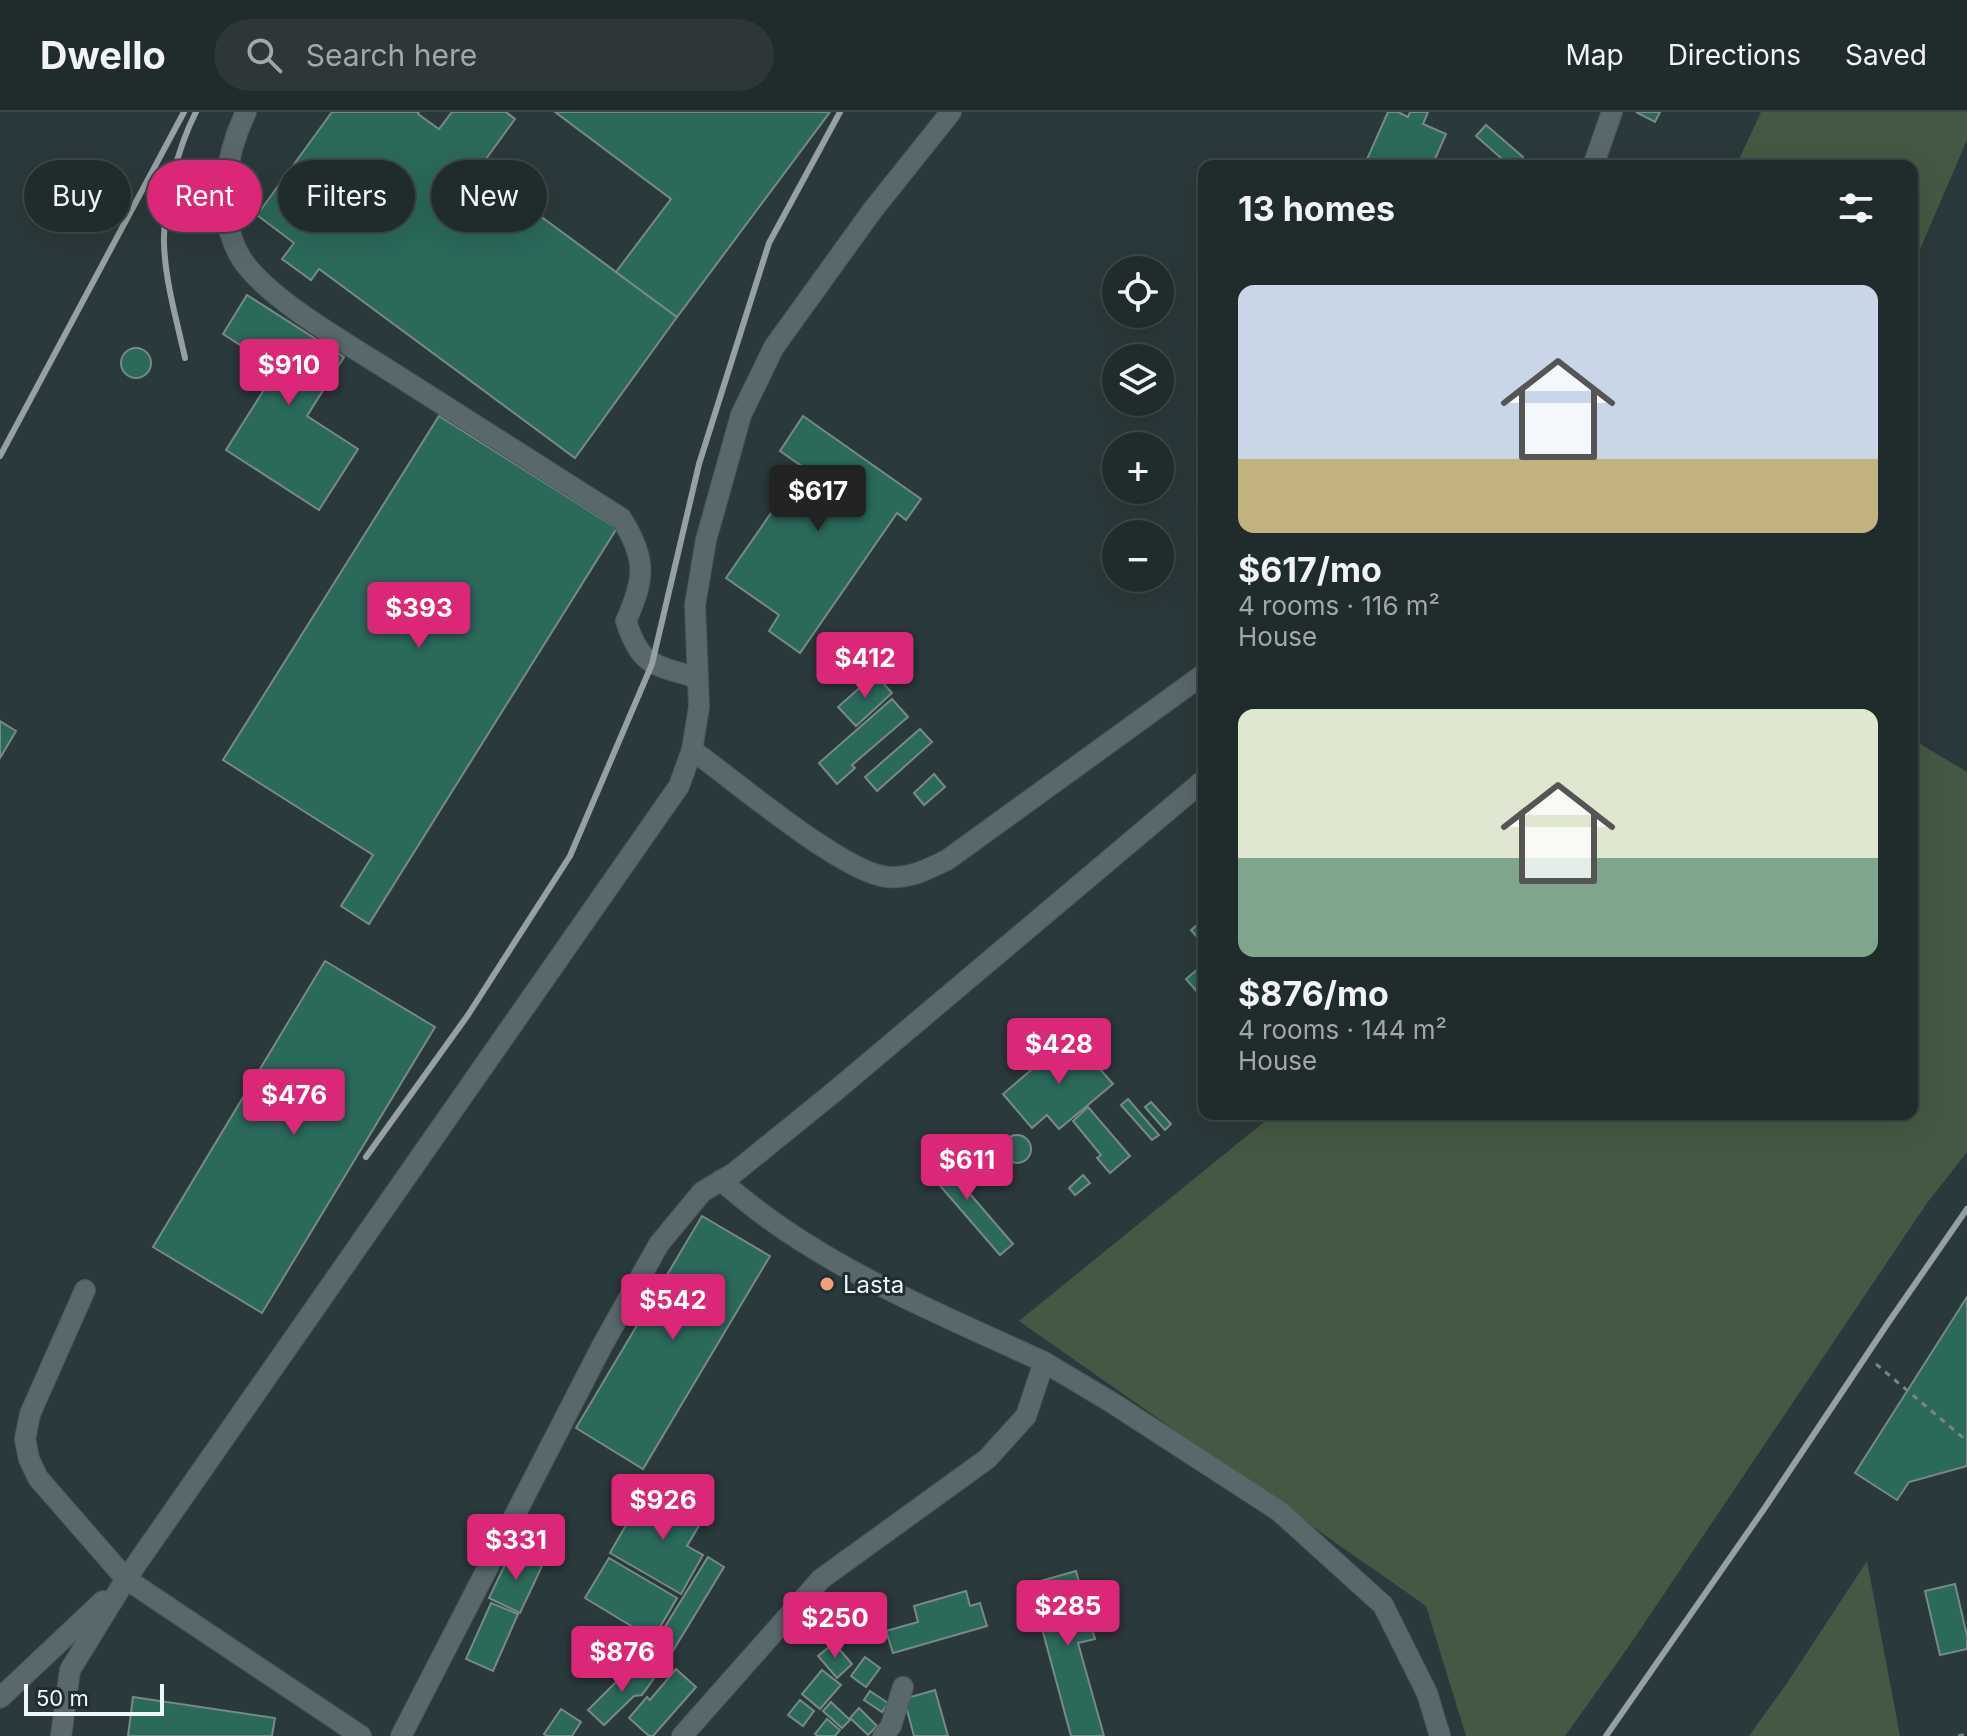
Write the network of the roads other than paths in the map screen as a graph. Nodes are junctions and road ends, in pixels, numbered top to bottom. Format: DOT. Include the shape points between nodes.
graph roads {
  1 [pos="246,112"];
  2 [pos="951,112"];
  3 [pos="1612,112"];
  4 [pos="1595,160"];
  5 [pos="697,678"];
  6 [pos="1198,678"];
  7 [pos="692,750"];
  8 [pos="1198,785"];
  9 [pos="721,1180"];
  10 [pos="85,1290"];
  11 [pos="1044,1362"];
  12 [pos="126,1579"];
  13 [pos="903,1687"];
  14 [pos="0,1698"];
  15 [pos="61,1736"];
  16 [pos="361,1736"];
  17 [pos="401,1736"];
  18 [pos="682,1736"];
  19 [pos="883,1736"];
  20 [pos="1440,1736"];
  1 -- 5 [label="street" via="227,169 224,201 242,259 261,282 324,329 621,518 641,558 638,594 626,621 634,647 652,664"];
  2 -- 5 [label="street" via="774,347 741,415 706,540 695,605"];
  3 -- 4 [label="street"];
  5 -- 7 [label="street" via="699,707"];
  6 -- 7 [label="street" via="947,860 914,876 887,877 862,870"];
  7 -- 12 [label="street" via="679,786"];
  8 -- 9 [label="street" via="834,1092"];
  9 -- 11 [label="street" via="809,1247"];
  9 -- 17 [label="street" via="702,1192 659,1244"];
  10 -- 12 [label="street" via="30,1414 25,1439 38,1478"];
  11 -- 18 [label="street" via="1026,1416 987,1459 821,1579"];
  11 -- 20 [label="street" via="1279,1511 1383,1605 1427,1693"];
  12 -- 14 [label="street"];
  12 -- 15 [label="street" via="70,1670"];
  12 -- 16 [label="street"];
  13 -- 19 [label="street"];
}
